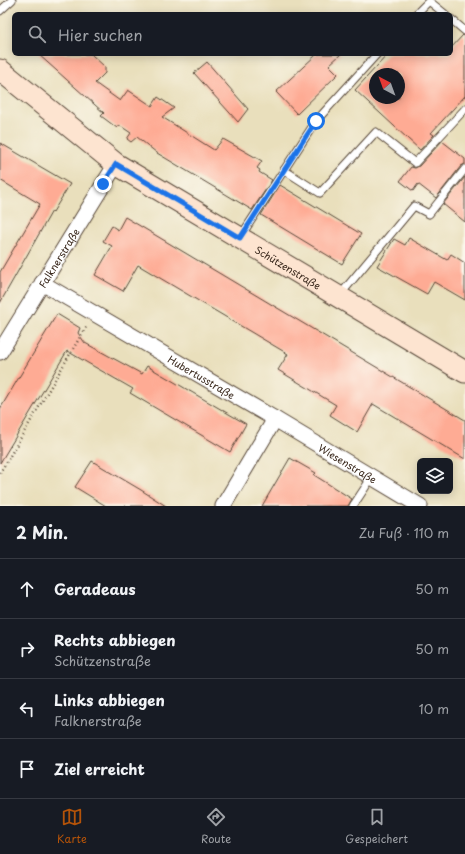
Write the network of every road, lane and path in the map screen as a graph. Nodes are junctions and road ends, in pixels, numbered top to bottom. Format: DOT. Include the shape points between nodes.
graph roads {
  1 [pos="12,0"];
  2 [pos="0,10"];
  3 [pos="418,12"];
  4 [pos="443,12"];
  5 [pos="453,21"];
  6 [pos="465,31"];
  7 [pos="375,56"];
  8 [pos="0,70"];
  9 [pos="465,109"];
  10 [pos="116,164"];
  11 [pos="465,169"];
  12 [pos="284,170"];
  13 [pos="240,238"];
  14 [pos="42,283"];
  15 [pos="339,297"];
  16 [pos="94,313"];
  17 [pos="0,352"];
  18 [pos="465,372"];
  19 [pos="275,419"];
  20 [pos="0,473"];
  21 [pos="372,477"];
  22 [pos="223,506"];
  23 [pos="353,506"];
  24 [pos="420,506"];
  1 -- 2 [label="lane"];
  3 -- 4 [label="lane" via="429,1"];
  5 -- 6 [label="lane"];
  7 -- 12 [label="lane" via="316,121"];
  8 -- 10 [label="main road, Schützenstraße"];
  9 -- 12 [label="lane" via="415,163 376,132 320,193"];
  10 -- 13 [label="main road, Schützenstraße"];
  10 -- 14 [label="street, Falknerstraße"];
  11 -- 15 [label="lane" via="429,214 414,206"];
  12 -- 13 [label="lane"];
  13 -- 15 [label="main road, Schützenstraße"];
  14 -- 16 [label="street, Hubertusstraße"];
  14 -- 17 [label="street, Falknerstraße"];
  15 -- 18 [label="main road, Schützenstraße"];
  16 -- 19 [label="street, Hubertusstraße"];
  16 -- 20 [label="path"];
  19 -- 21 [label="street, Wiesenstraße"];
  19 -- 22 [label="street"];
  21 -- 23 [label="lane"];
  21 -- 24 [label="street, Wiesenstraße"];
}
